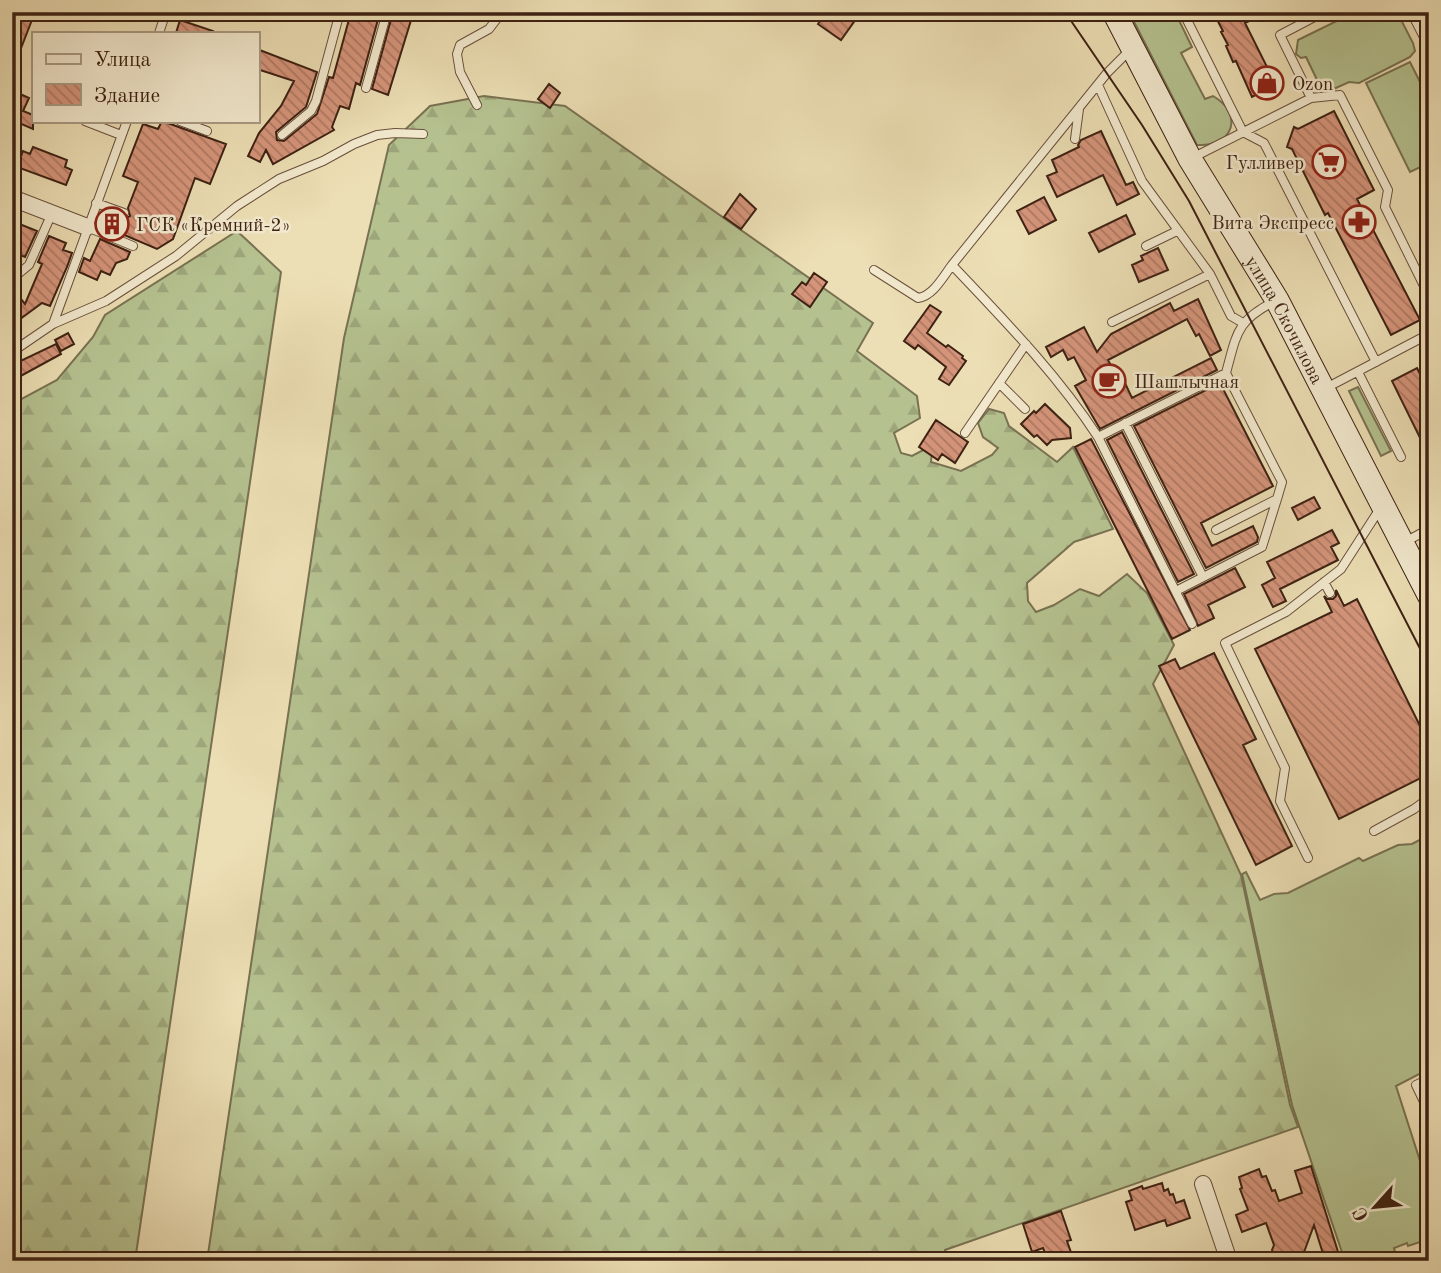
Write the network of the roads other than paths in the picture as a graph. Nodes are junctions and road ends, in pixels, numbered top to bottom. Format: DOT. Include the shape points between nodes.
graph roads {
  1 [pos="166,12"];
  2 [pos="340,12"];
  3 [pos="387,12"];
  4 [pos="502,12"];
  5 [pos="1114,12"];
  6 [pos="1183,12"];
  7 [pos="1324,12"];
  8 [pos="1410,12"];
  9 [pos="159,32"];
  10 [pos="1426,37"];
  11 [pos="1132,47"];
  12 [pos="1429,47"];
  13 [pos="1098,85"];
  14 [pos="366,88"];
  15 [pos="1311,98"];
  16 [pos="477,105"];
  17 [pos="1079,108"];
  18 [pos="88,122"];
  19 [pos="127,122"];
  20 [pos="183,122"];
  21 [pos="207,131"];
  22 [pos="1243,132"];
  23 [pos="423,134"];
  24 [pos="121,135"];
  25 [pos="282,135"];
  26 [pos="1075,139"];
  27 [pos="1189,159"];
  28 [pos="12,198"];
  29 [pos="96,203"];
  30 [pos="52,213"];
  31 [pos="124,213"];
  32 [pos="87,227"];
  33 [pos="1177,231"];
  34 [pos="133,246"];
  35 [pos="1146,246"];
  36 [pos="952,265"];
  37 [pos="874,270"];
  38 [pos="1209,274"];
  39 [pos="12,279"];
  40 [pos="1429,296"];
  41 [pos="1277,300"];
  42 [pos="1112,322"];
  43 [pos="1243,323"];
  44 [pos="52,324"];
  45 [pos="1429,334"];
  46 [pos="1026,344"];
  47 [pos="12,352"];
  48 [pos="1376,362"];
  49 [pos="1357,372"];
  50 [pos="1226,373"];
  51 [pos="999,383"];
  52 [pos="1323,390"];
  53 [pos="1025,409"];
  54 [pos="1125,423"];
  55 [pos="965,433"];
  56 [pos="1098,437"];
  57 [pos="1401,457"];
  58 [pos="1277,499"];
  59 [pos="1382,504"];
  60 [pos="1216,530"];
  61 [pos="1429,530"];
  62 [pos="1402,543"];
  63 [pos="1203,577"];
  64 [pos="1324,582"];
  65 [pos="1176,591"];
  66 [pos="1330,593"];
  67 [pos="1429,595"];
  68 [pos="1192,624"];
  69 [pos="1429,798"];
  70 [pos="1374,831"];
  71 [pos="1308,858"];
  72 [pos="1429,1079"];
  73 [pos="1429,1112"];
  74 [pos="1203,1184"];
  75 [pos="1429,1254"];
  76 [pos="1229,1261"];
  77 [pos="1410,1261"];
  1 -- 9 [label="lane"];
  2 -- 25 [label="lane" via="316,101 311,111"];
  3 -- 14 [label="lane"];
  4 -- 16 [label="lane" via="489,29 460,45 457,54 460,72"];
  5 -- 11 [label="street, улица Скочилова"];
  6 -- 22 [label="lane"];
  7 -- 15 [label="lane" via="1280,35"];
  8 -- 10 [label="lane"];
  10 -- 12 [label="lane"];
  11 -- 13 [label="lane"];
  11 -- 27 [label="street, улица Скочилова"];
  13 -- 17 [label="lane"];
  13 -- 33 [label="lane" via="1142,181"];
  15 -- 22 [label="lane"];
  15 -- 40 [label="lane" via="1340,95 1388,190 1384,207"];
  17 -- 26 [label="lane"];
  17 -- 36 [label="lane"];
  18 -- 24 [label="lane"];
  19 -- 24 [label="lane"];
  20 -- 21 [label="lane"];
  22 -- 27 [label="lane"];
  22 -- 48 [label="lane" via="1264,143"];
  23 -- 44 [label="lane" via="377,135 279,179 237,206 176,256 106,301"];
  24 -- 29 [label="lane"];
  27 -- 41 [label="street, улица Скочилова"];
  28 -- 30 [label="street"];
  29 -- 31 [label="lane"];
  29 -- 32 [label="lane"];
  30 -- 32 [label="street"];
  30 -- 39 [label="lane" via="29,265"];
  32 -- 34 [label="lane"];
  32 -- 44 [label="lane"];
  33 -- 35 [label="lane"];
  33 -- 38 [label="lane"];
  36 -- 37 [label="lane" via="925,297 918,298"];
  36 -- 46 [label="lane"];
  38 -- 42 [label="lane"];
  38 -- 43 [label="lane" via="1231,316"];
  41 -- 43 [label="lane"];
  41 -- 52 [label="street, улица Скочилова"];
  43 -- 50 [label="lane"];
  44 -- 47 [label="lane"];
  45 -- 48 [label="lane"];
  46 -- 51 [label="lane"];
  46 -- 56 [label="lane"];
  48 -- 49 [label="lane"];
  49 -- 52 [label="lane"];
  49 -- 57 [label="lane"];
  50 -- 54 [label="lane"];
  50 -- 58 [label="lane" via="1282,482"];
  51 -- 53 [label="lane"];
  51 -- 55 [label="lane"];
  52 -- 59 [label="street, улица Скочилова"];
  54 -- 56 [label="lane"];
  54 -- 63 [label="lane"];
  56 -- 65 [label="lane"];
  58 -- 60 [label="lane"];
  58 -- 63 [label="lane" via="1262,547"];
  59 -- 62 [label="street, улица Скочилова"];
  59 -- 64 [label="lane" via="1341,569"];
  61 -- 62 [label="lane"];
  62 -- 67 [label="street, улица Скочилова"];
  63 -- 65 [label="lane"];
  64 -- 66 [label="lane"];
  64 -- 71 [label="lane" via="1286,612 1225,643 1285,768 1280,801"];
  65 -- 68 [label="lane"];
  69 -- 70 [label="lane"];
  72 -- 73 [label="lane" via="1416,1085"];
  74 -- 76 [label="street"];
  75 -- 77 [label="lane"];
}
